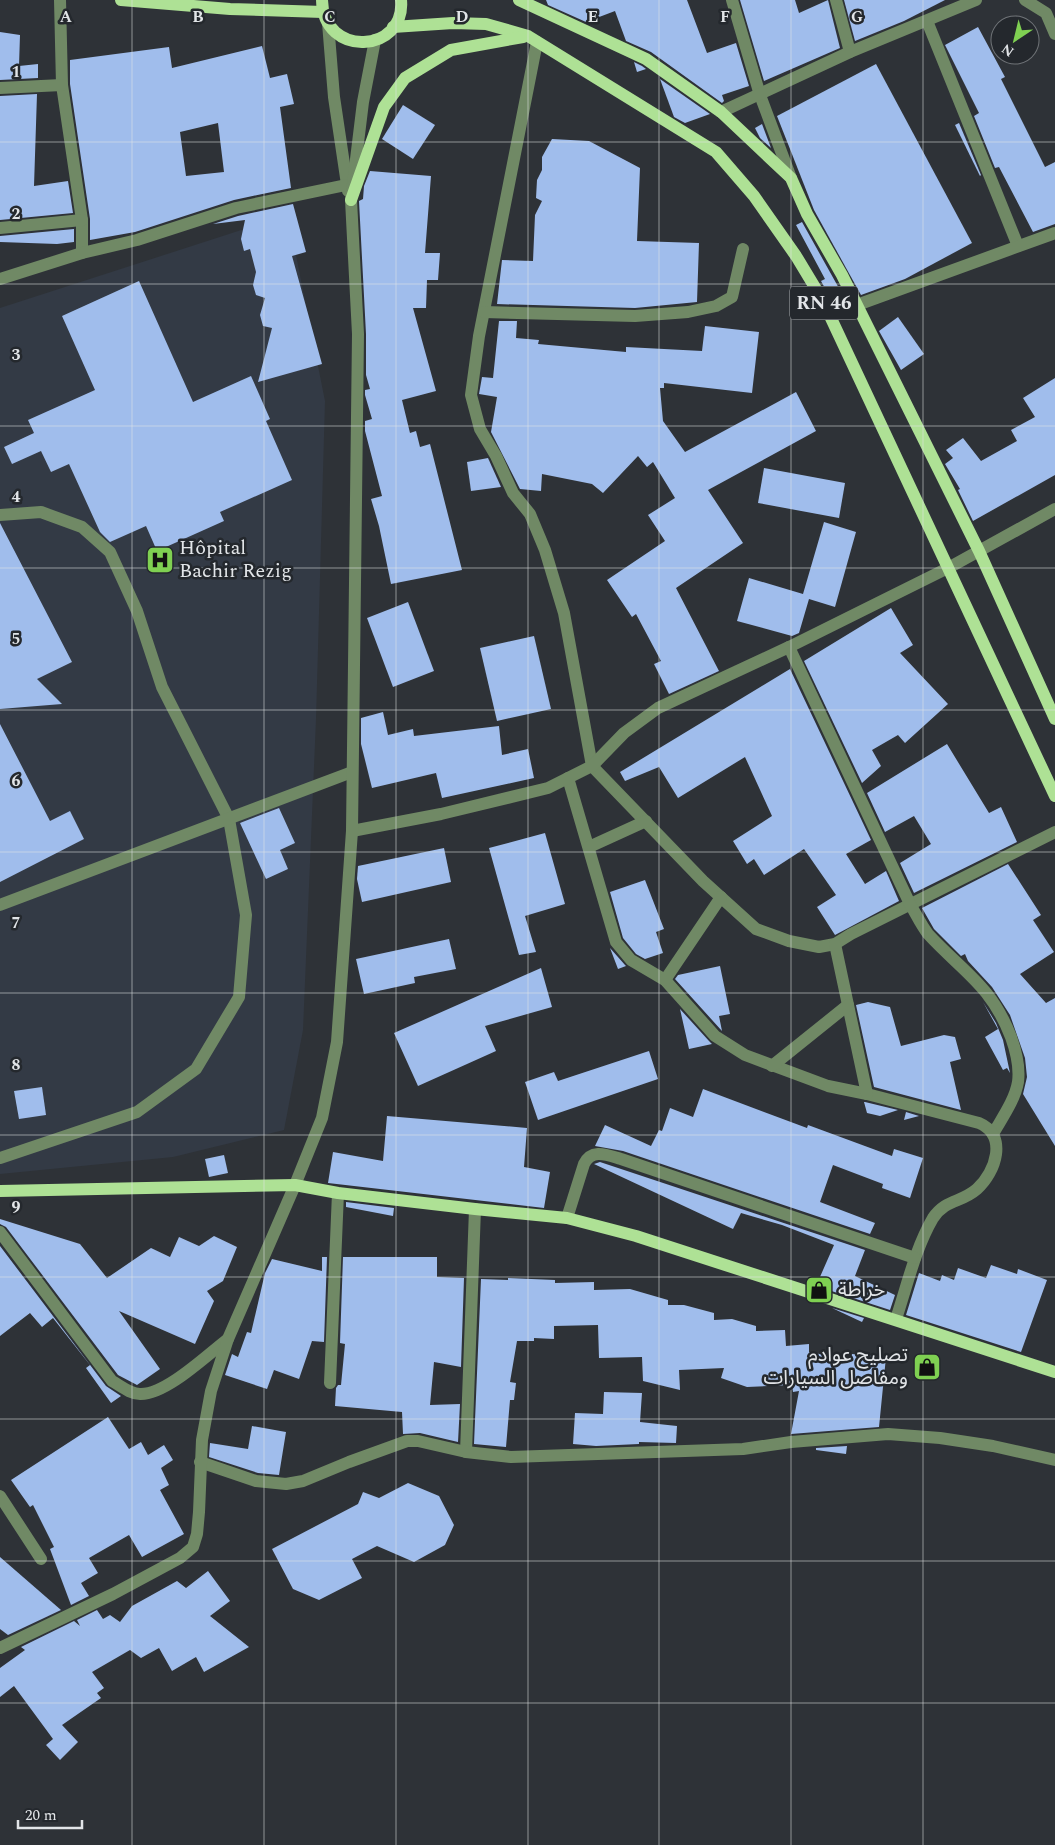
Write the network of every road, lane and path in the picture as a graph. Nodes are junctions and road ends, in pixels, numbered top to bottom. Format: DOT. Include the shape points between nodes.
graph roads {
  1 [pos="60,0"];
  2 [pos="121,0"];
  3 [pos="401,0"];
  4 [pos="519,0"];
  5 [pos="732,0"];
  6 [pos="836,0"];
  7 [pos="976,0"];
  8 [pos="1025,0"];
  9 [pos="1050,10"];
  10 [pos="324,12"];
  11 [pos="927,21"];
  12 [pos="393,27"];
  13 [pos="1055,34"];
  14 [pos="533,39"];
  15 [pos="375,40"];
  16 [pos="850,52"];
  17 [pos="62,85"];
  18 [pos="0,88"];
  19 [pos="760,95"];
  20 [pos="721,112"];
  21 [pos="791,178"];
  22 [pos="346,185"];
  23 [pos="351,200"];
  24 [pos="82,220"];
  25 [pos="0,228"];
  26 [pos="1055,233"];
  27 [pos="1018,246"];
  28 [pos="743,249"];
  29 [pos="82,253"];
  30 [pos="0,279"];
  31 [pos="857,305"];
  32 [pos="484,312"];
  33 [pos="1055,509"];
  34 [pos="0,515"];
  35 [pos="979,551"];
  36 [pos="950,567"];
  37 [pos="789,647"];
  38 [pos="1055,719"];
  39 [pos="592,766"];
  40 [pos="352,772"];
  41 [pos="568,778"];
  42 [pos="1055,796"];
  43 [pos="229,818"];
  44 [pos="646,821"];
  45 [pos="352,831"];
  46 [pos="1055,832"];
  47 [pos="589,847"];
  48 [pos="721,897"];
  49 [pos="910,904"];
  50 [pos="0,905"];
  51 [pos="835,944"];
  52 [pos="665,980"];
  53 [pos="848,1005"];
  54 [pos="772,1066"];
  55 [pos="867,1094"];
  56 [pos="993,1134"];
  57 [pos="0,1158"];
  58 [pos="296,1186"];
  59 [pos="0,1191"];
  60 [pos="338,1193"];
  61 [pos="475,1209"];
  62 [pos="567,1218"];
  63 [pos="0,1232"];
  64 [pos="915,1258"];
  65 [pos="896,1319"];
  66 [pos="228,1339"];
  67 [pos="1055,1372"];
  68 [pos="330,1383"];
  69 [pos="466,1452"];
  70 [pos="1055,1460"];
  71 [pos="200,1462"];
  72 [pos="0,1496"];
  73 [pos="41,1559"];
  74 [pos="0,1648"];
  1 -- 17 [label="street"];
  2 -- 10 [label="main road" via="230,9"];
  3 -- 12 [label="main road" via="399,16"];
  4 -- 20 [label="main road, RN 46" via="646,60"];
  5 -- 19 [label="street"];
  6 -- 16 [label="street"];
  7 -- 11 [label="street"];
  8 -- 9 [label="street"];
  9 -- 13 [label="street"];
  10 -- 15 [label="main road" via="344,38 365,43"];
  10 -- 22 [label="street"];
  11 -- 16 [label="street"];
  11 -- 27 [label="street"];
  12 -- 14 [label="main road, RN 46" via="453,22 486,24"];
  12 -- 15 [label="main road"];
  14 -- 23 [label="main road" via="451,50 405,78 384,107"];
  14 -- 32 [label="street"];
  14 -- 36 [label="main road, RN 46" via="716,152 754,196 822,299"];
  15 -- 23 [label="street" via="363,102"];
  16 -- 19 [label="street"];
  17 -- 18 [label="street"];
  17 -- 24 [label="street"];
  19 -- 20 [label="street"];
  19 -- 21 [label="street"];
  20 -- 21 [label="main road, RN 46"];
  21 -- 31 [label="main road, RN 46"];
  22 -- 23 [label="street"];
  22 -- 29 [label="street" via="236,208 137,240"];
  23 -- 40 [label="street" via="358,334"];
  24 -- 25 [label="street"];
  24 -- 29 [label="street"];
  26 -- 27 [label="street"];
  27 -- 31 [label="street"];
  28 -- 32 [label="street" via="732,297 716,306 688,312 635,316"];
  29 -- 30 [label="street"];
  31 -- 35 [label="main road, RN 46"];
  32 -- 39 [label="street" via="471,395 480,429 513,493 530,514 545,550 564,613"];
  33 -- 35 [label="street"];
  34 -- 43 [label="street" via="41,512 82,527 110,552 137,611 162,687"];
  35 -- 36 [label="street"];
  35 -- 38 [label="main road, RN 46"];
  36 -- 37 [label="street"];
  36 -- 42 [label="main road, RN 46"];
  37 -- 39 [label="street" via="658,708 624,733"];
  37 -- 49 [label="street"];
  39 -- 41 [label="street"];
  39 -- 44 [label="street"];
  40 -- 43 [label="street"];
  40 -- 45 [label="street"];
  41 -- 45 [label="street" via="548,788"];
  41 -- 47 [label="street"];
  43 -- 50 [label="street"];
  43 -- 57 [label="street" via="246,915 239,997 196,1069 137,1112"];
  44 -- 47 [label="street"];
  44 -- 48 [label="street"];
  45 -- 58 [label="street" via="337,1042 322,1118"];
  46 -- 49 [label="street"];
  47 -- 52 [label="street" via="616,942 631,960"];
  48 -- 51 [label="street" via="756,929 819,947"];
  48 -- 52 [label="street"];
  49 -- 51 [label="street"];
  49 -- 56 [label="street" via="926,932 988,993 999,1009 1015,1047 1018,1083"];
  51 -- 53 [label="street"];
  52 -- 54 [label="street" via="715,1036 745,1055"];
  53 -- 54 [label="street"];
  53 -- 55 [label="street"];
  54 -- 55 [label="street" via="828,1086"];
  55 -- 56 [label="street" via="979,1123 988,1126"];
  56 -- 64 [label="street" via="997,1142 996,1155 988,1174 977,1189 940,1208"];
  58 -- 59 [label="main road"];
  58 -- 60 [label="main road"];
  58 -- 66 [label="street"];
  60 -- 61 [label="main road"];
  60 -- 68 [label="street"];
  61 -- 62 [label="main road"];
  61 -- 69 [label="street"];
  62 -- 64 [label="street" via="587,1157 596,1153"];
  62 -- 65 [label="main road" via="636,1236"];
  63 -- 66 [label="street" via="112,1382 128,1391 141,1394 169,1384"];
  64 -- 65 [label="street"];
  65 -- 67 [label="main road"];
  66 -- 71 [label="street" via="211,1391"];
  69 -- 70 [label="street" via="511,1457 743,1449 888,1434 966,1442"];
  69 -- 71 [label="street" via="407,1441 303,1481 286,1484 256,1480"];
  71 -- 74 [label="street" via="199,1512 193,1547 180,1558 113,1594"];
  72 -- 73 [label="street"];
}
